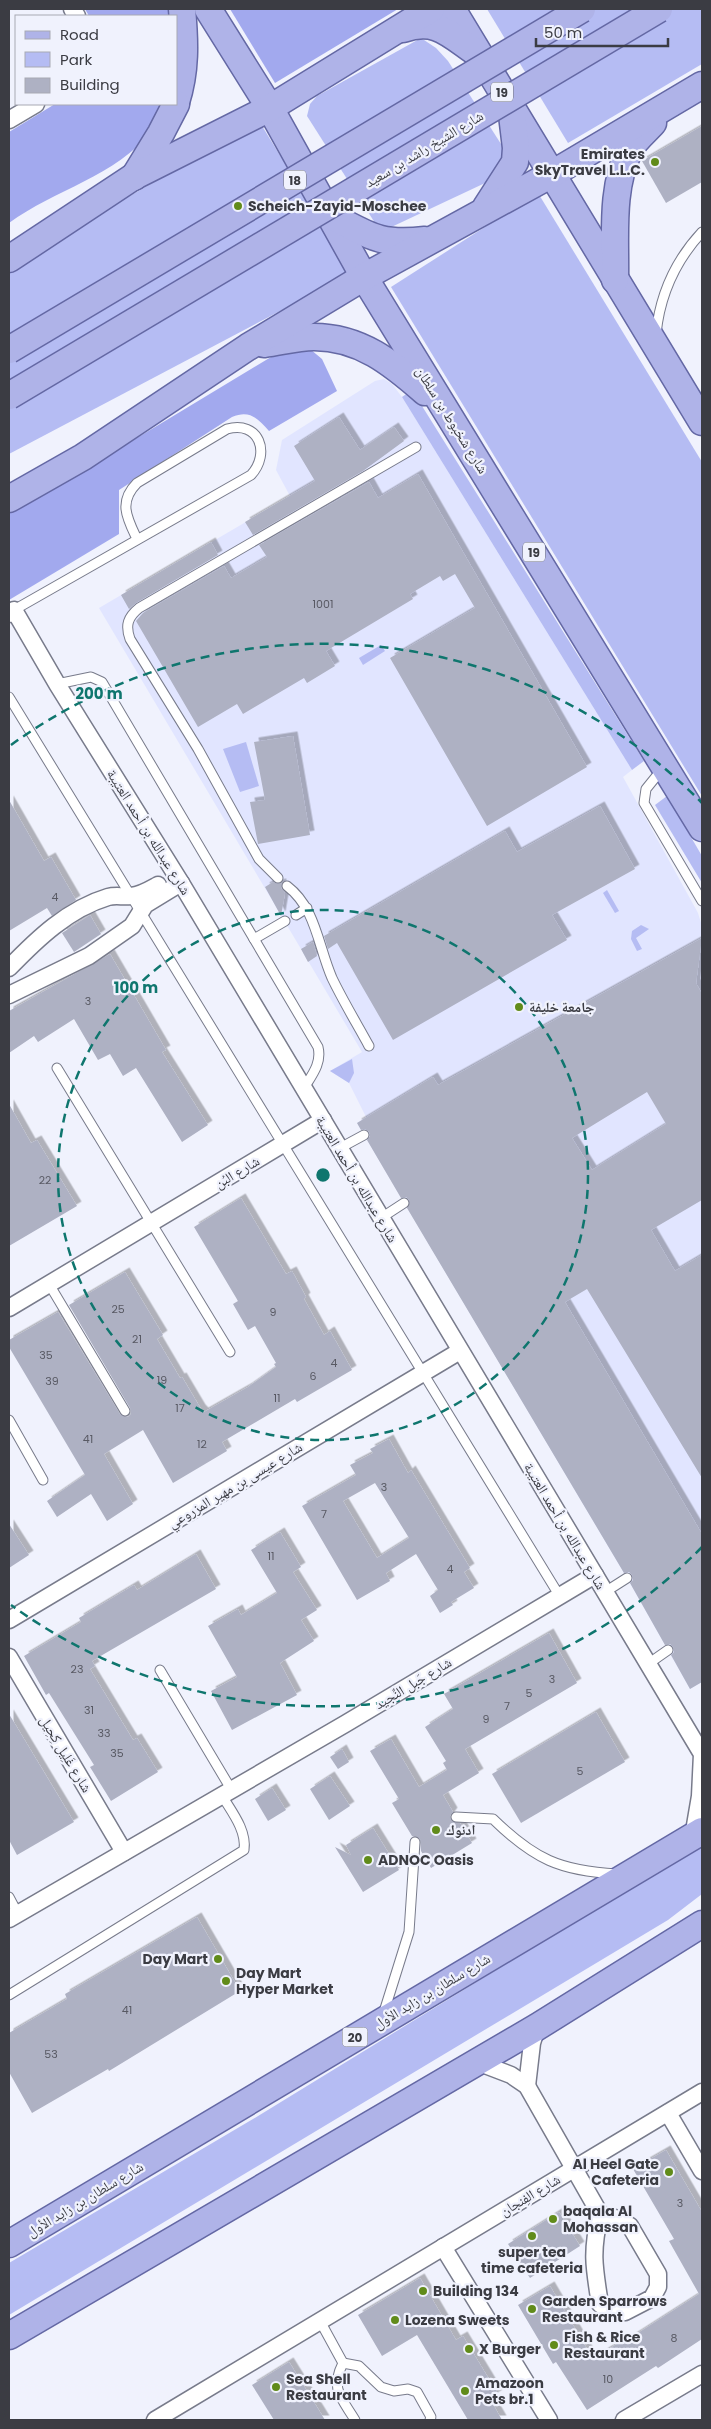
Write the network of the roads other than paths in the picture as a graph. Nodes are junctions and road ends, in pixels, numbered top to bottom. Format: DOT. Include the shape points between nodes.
graph roads {
  1 [pos="182,9"];
  2 [pos="208,9"];
  3 [pos="431,9"];
  4 [pos="452,9"];
  5 [pos="582,9"];
  6 [pos="659,9"];
  7 [pos="396,31"];
  8 [pos="480,55"];
  9 [pos="319,78"];
  10 [pos="702,85"];
  11 [pos="178,97"];
  12 [pos="670,104"];
  13 [pos="34,105"];
  14 [pos="175,105"];
  15 [pos="511,106"];
  16 [pos="270,108"];
  17 [pos="9,120"];
  18 [pos="299,159"];
  19 [pos="552,174"];
  20 [pos="133,177"];
  21 [pos="483,212"];
  22 [pos="331,216"];
  23 [pos="702,232"];
  24 [pos="435,238"];
  25 [pos="9,259"];
  26 [pos="364,278"];
  27 [pos="616,281"];
  28 [pos="655,344"];
  29 [pos="248,347"];
  30 [pos="9,350"];
  31 [pos="9,396"];
  32 [pos="446,411"];
  33 [pos="702,422"];
  34 [pos="416,447"];
  35 [pos="9,499"];
  36 [pos="137,539"];
  37 [pos="12,612"];
  38 [pos="57,684"];
  39 [pos="9,697"];
  40 [pos="665,766"];
  41 [pos="702,828"];
  42 [pos="278,878"];
  43 [pos="178,879"];
  44 [pos="287,886"];
  45 [pos="702,901"];
  46 [pos="136,903"];
  47 [pos="307,908"];
  48 [pos="296,915"];
  49 [pos="285,921"];
  50 [pos="254,939"];
  51 [pos="9,968"];
  52 [pos="9,995"];
  53 [pos="369,1046"];
  54 [pos="57,1068"];
  55 [pos="304,1088"];
  56 [pos="323,1120"];
  57 [pos="364,1135"];
  58 [pos="282,1145"];
  59 [pos="340,1148"];
  60 [pos="404,1203"];
  61 [pos="381,1218"];
  62 [pos="151,1223"];
  63 [pos="49,1284"];
  64 [pos="9,1308"];
  65 [pos="460,1350"];
  66 [pos="230,1352"];
  67 [pos="422,1374"];
  68 [pos="125,1412"];
  69 [pos="9,1420"];
  70 [pos="43,1480"];
  71 [pos="595,1575"];
  72 [pos="627,1578"];
  73 [pos="605,1592"];
  74 [pos="559,1595"];
  75 [pos="9,1620"];
  76 [pos="668,1650"];
  77 [pos="9,1656"];
  78 [pos="648,1664"];
  79 [pos="160,1670"];
  80 [pos="702,1754"];
  81 [pos="226,1791"];
  82 [pos="456,1818"];
  83 [pos="697,1834"];
  84 [pos="416,1842"];
  85 [pos="124,1852"];
  86 [pos="630,1875"];
  87 [pos="9,1897"];
  88 [pos="14,1916"];
  89 [pos="702,1924"];
  90 [pos="9,1995"];
  91 [pos="380,2021"];
  92 [pos="537,2027"];
  93 [pos="477,2062"];
  94 [pos="527,2086"];
  95 [pos="702,2092"];
  96 [pos="668,2113"];
  97 [pos="574,2169"];
  98 [pos="702,2171"];
  99 [pos="600,2214"];
  100 [pos="13,2238"];
  101 [pos="443,2247"];
  102 [pos="320,2321"];
  103 [pos="9,2336"];
  104 [pos="343,2363"];
  105 [pos="702,2374"];
  106 [pos="155,2420"];
  107 [pos="355,2420"];
  108 [pos="430,2420"];
  109 [pos="549,2420"];
  110 [pos="624,2420"];
  1 -- 11 [label="main road" via="185,55"];
  2 -- 16 [label="main road, شارع شخبوط بن سلطان / 19"];
  3 -- 7 [label="main road"];
  4 -- 8 [label="main road, 19"];
  5 -- 30 [label="main road, 18, bridge"];
  6 -- 31 [label="main road, شارع الشيخ راشد بن سعيد, bridge"];
  7 -- 8 [label="main road" via="416,25 431,25 441,28"];
  7 -- 9 [label="main road"];
  8 -- 15 [label="main road, 19"];
  9 -- 16 [label="main road"];
  9 -- 18 [label="main road" via="305,92 297,109 295,127"];
  10 -- 12 [label="main road"];
  12 -- 19 [label="main road"];
  12 -- 27 [label="main road" via="631,147 620,173"];
  13 -- 17 [label="street"];
  14 -- 20 [label="main road" via="162,133"];
  15 -- 19 [label="main road, 19"];
  15 -- 21 [label="main road" via="515,162"];
  16 -- 18 [label="main road, شارع شخبوط بن سلطان / 19"];
  16 -- 20 [label="main road"];
  18 -- 22 [label="main road, شارع شخبوط بن سلطان / 19"];
  19 -- 21 [label="main road"];
  19 -- 27 [label="main road, 19"];
  20 -- 25 [label="main road"];
  21 -- 24 [label="main road"];
  22 -- 24 [label="main road" via="387,242"];
  22 -- 26 [label="main road, شارع شخبوط بن سلطان / 19"];
  23 -- 28 [label="lane" via="676,265 665,290"];
  24 -- 26 [label="main road"];
  26 -- 29 [label="main road"];
  26 -- 32 [label="main road, شارع شخبوط بن سلطان / 19"];
  27 -- 28 [label="main road, 19"];
  28 -- 33 [label="main road, 19"];
  29 -- 32 [label="main road" via="312,337 350,342 395,366"];
  29 -- 35 [label="main road" via="83,457"];
  32 -- 40 [label="main road, شارع شخبوط بن سلطان / 19"];
  34 -- 42 [label="lane" via="139,608 128,621 130,639 198,749 260,859"];
  36 -- 36 [label="lane" via="125,515 126,497 137,483 227,428 244,428 258,439 262,458 251,475"];
  36 -- 37 [label="lane"];
  37 -- 38 [label="street, شارع عبدالله بن أحمد العتيبة"];
  38 -- 43 [label="street, شارع عبدالله بن أحمد العتيبة"];
  38 -- 50 [label="lane" via="92,677 102,682"];
  39 -- 46 [label="lane"];
  40 -- 41 [label="main road, شارع شخبوط بن سلطان / 19"];
  40 -- 45 [label="lane" via="646,789 644,803"];
  43 -- 46 [label="street" via="146,892"];
  43 -- 55 [label="street, شارع عبدالله بن أحمد العتيبة"];
  44 -- 47 [label="lane"];
  46 -- 51 [label="street" via="110,897 63,920 49,929"];
  46 -- 52 [label="street" via="132,926 126,932 72,966"];
  46 -- 58 [label="lane"];
  47 -- 48 [label="lane"];
  47 -- 53 [label="lane" via="335,984"];
  49 -- 50 [label="lane"];
  50 -- 55 [label="lane" via="318,1047 317,1066"];
  54 -- 62 [label="lane"];
  55 -- 56 [label="street, شارع عبدالله بن أحمد العتيبة"];
  56 -- 58 [label="street, شارع البُن"];
  56 -- 59 [label="street, شارع عبدالله بن أحمد العتيبة"];
  57 -- 59 [label="lane"];
  58 -- 62 [label="street, شارع البُن"];
  58 -- 67 [label="lane"];
  59 -- 61 [label="street, شارع عبدالله بن أحمد العتيبة"];
  60 -- 61 [label="lane"];
  61 -- 65 [label="street, شارع عبدالله بن أحمد العتيبة"];
  62 -- 63 [label="street, شارع البُن"];
  62 -- 66 [label="lane"];
  63 -- 64 [label="street, شارع البُن"];
  63 -- 68 [label="lane"];
  65 -- 67 [label="street, شارع عيسى بن مهير المزروعي"];
  65 -- 71 [label="street, شارع عبدالله بن أحمد العتيبة"];
  67 -- 74 [label="lane"];
  67 -- 75 [label="street, شارع عيسى بن مهير المزروعي"];
  69 -- 70 [label="lane"];
  71 -- 73 [label="street, شارع عبدالله بن أحمد العتيبة"];
  71 -- 74 [label="street, شارع جَبل النِّجيد"];
  72 -- 73 [label="lane"];
  73 -- 78 [label="street, شارع عبدالله بن أحمد العتيبة"];
  74 -- 81 [label="street, شارع جَبل النِّجيد" via="345,1724"];
  76 -- 78 [label="lane"];
  77 -- 85 [label="street, شارع غَلِيل كِحِيل"];
  78 -- 80 [label="street, شارع عبدالله بن أحمد العتيبة"];
  79 -- 81 [label="lane"];
  80 -- 83 [label="street, شارع عبدالله بن أحمد العتيبة"];
  81 -- 85 [label="street, شارع جَبل النِّجيد"];
  81 -- 90 [label="lane" via="243,1832 244,1850"];
  82 -- 86 [label="lane" via="493,1819 516,1841 552,1863 590,1873"];
  83 -- 86 [label="main road, شارع سلطان بن زايد الأول / 20"];
  84 -- 91 [label="lane" via="408,1932"];
  85 -- 88 [label="street, شارع جَبل النِّجيد"];
  86 -- 91 [label="main road, شارع سلطان بن زايد الأول / 20"];
  87 -- 88 [label="lane, شارع جَبل النِّجيد"];
  89 -- 92 [label="main road"];
  91 -- 100 [label="main road, شارع سلطان بن زايد الأول / 20"];
  92 -- 93 [label="main road"];
  92 -- 94 [label="street"];
  93 -- 94 [label="street" via="511,2075"];
  93 -- 103 [label="main road"];
  94 -- 97 [label="street"];
  95 -- 96 [label="street, شارع الفِنجان"];
  96 -- 97 [label="street, شارع الفِنجان"];
  96 -- 98 [label="street"];
  97 -- 99 [label="street"];
  97 -- 101 [label="street, شارع الفِنجان"];
  99 -- 99 [label="street" via="593,2256 600,2304 612,2313 625,2312 652,2298 658,2287 658,2274 630,2226"];
  101 -- 102 [label="street, شارع الفِنجان"];
  101 -- 109 [label="street"];
  102 -- 104 [label="lane"];
  102 -- 106 [label="street, شارع الفِنجان"];
  104 -- 107 [label="lane" via="336,2377 336,2389"];
  104 -- 108 [label="lane" via="359,2366 381,2387 417,2392"];
  105 -- 110 [label="street"];
}
